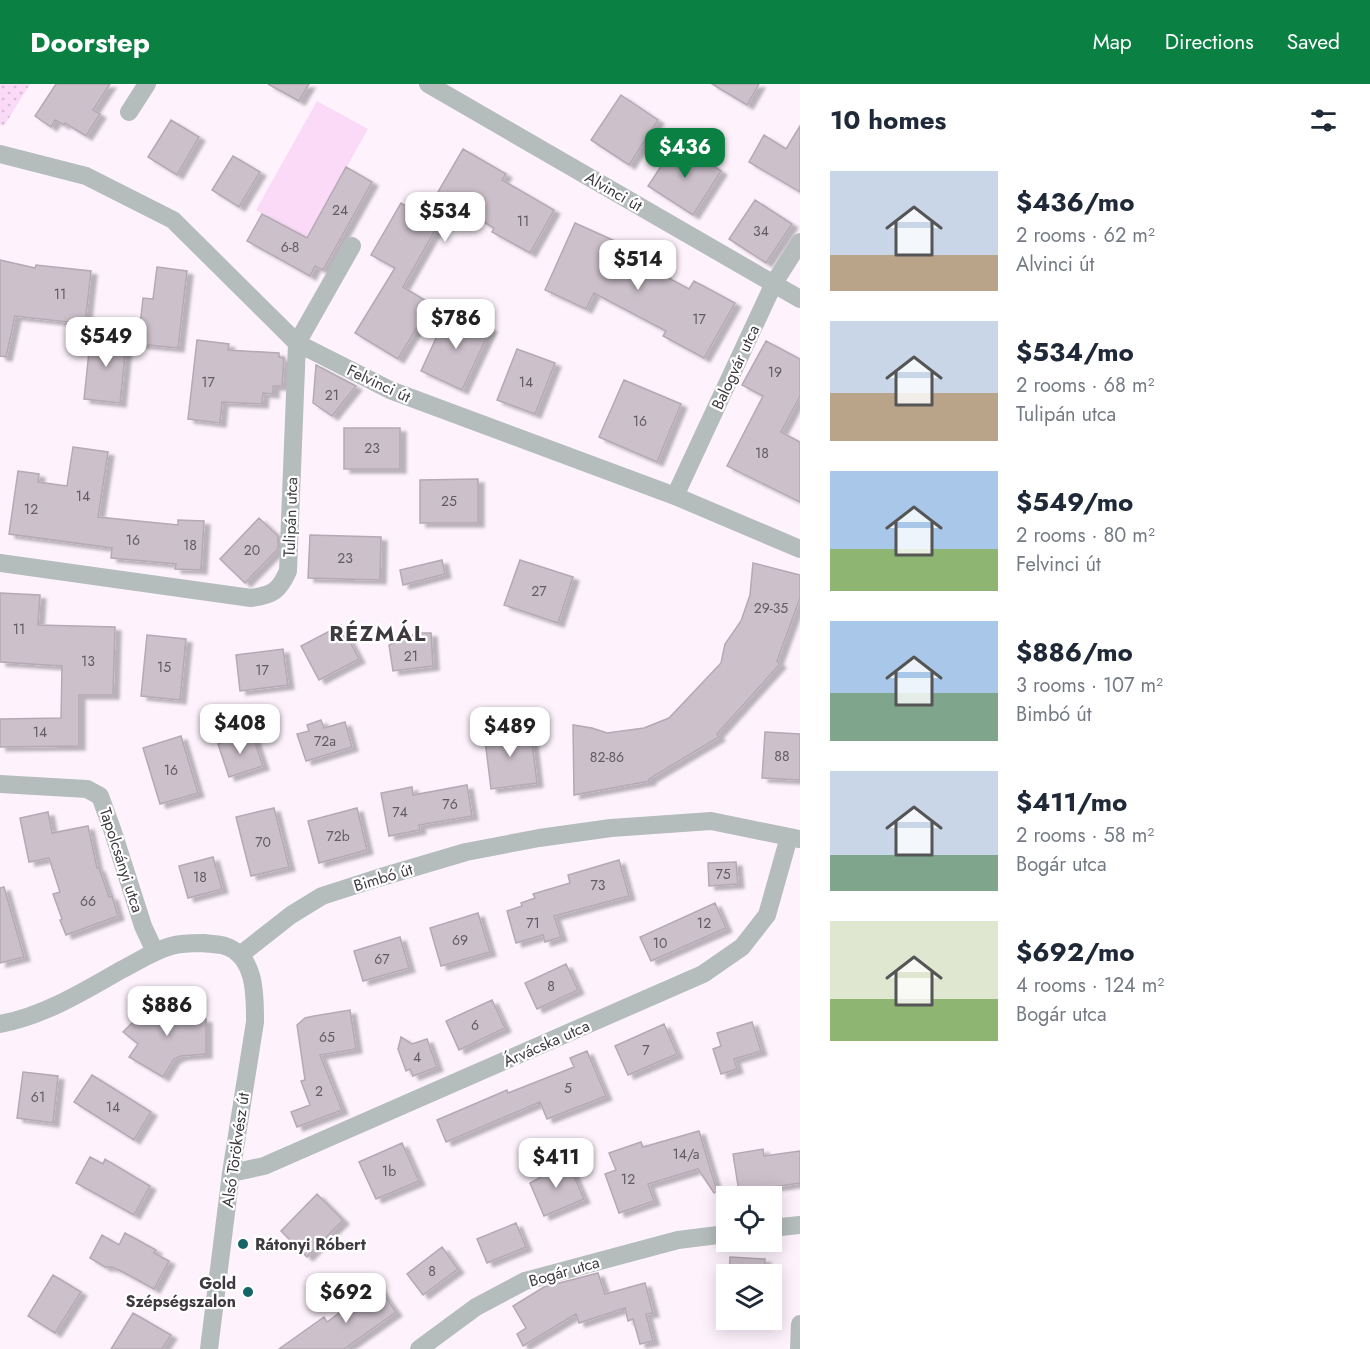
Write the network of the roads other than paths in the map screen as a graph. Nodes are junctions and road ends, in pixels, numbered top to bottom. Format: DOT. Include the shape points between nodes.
graph roads {
  1 [pos="147,84"];
  2 [pos="428,84"];
  3 [pos="129,112"];
  4 [pos="0,154"];
  5 [pos="800,242"];
  6 [pos="352,246"];
  7 [pos="774,283"];
  8 [pos="800,299"];
  9 [pos="297,343"];
  10 [pos="675,496"];
  11 [pos="800,549"];
  12 [pos="0,563"];
  13 [pos="0,784"];
  14 [pos="795,838"];
  15 [pos="155,952"];
  16 [pos="240,955"];
  17 [pos="0,1024"];
  18 [pos="231,1173"];
  19 [pos="800,1225"];
  20 [pos="782,1227"];
  21 [pos="716,1235"];
  22 [pos="800,1324"];
  23 [pos="209,1349"];
  24 [pos="419,1349"];
  25 [pos="799,1349"];
  1 -- 3 [label="street"];
  2 -- 7 [label="street, Alvinci út"];
  4 -- 9 [label="street, Felvinci út" via="86,176 173,220"];
  5 -- 7 [label="street, Balogvár utca"];
  6 -- 9 [label="street, Tulipán utca"];
  7 -- 8 [label="street, Alvinci út"];
  7 -- 10 [label="street, Balogvár utca"];
  9 -- 10 [label="street, Felvinci út" via="390,390"];
  9 -- 12 [label="street, Tulipán utca" via="288,571 282,584 268,595 251,598"];
  10 -- 11 [label="street, Felvinci út"];
  13 -- 15 [label="street, Tapolcsányi utca" via="87,789 100,796"];
  14 -- 16 [label="street, Bimbó út" via="711,821 611,828 466,852 322,896"];
  14 -- 18 [label="street, Árvácska utca" via="767,915 742,947 702,974 264,1166"];
  15 -- 16 [label="street" via="197,943 227,946"];
  15 -- 17 [label="street" via="51,1007"];
  16 -- 18 [label="street, Alsó Törökvész út" via="252,980 255,1022"];
  18 -- 23 [label="street, Alsó Törökvész út"];
  19 -- 20 [label="street"];
  21 -- 24 [label="street, Bogár utca" via="678,1240 525,1281 476,1307"];
  22 -- 25 [label="street"];
}
